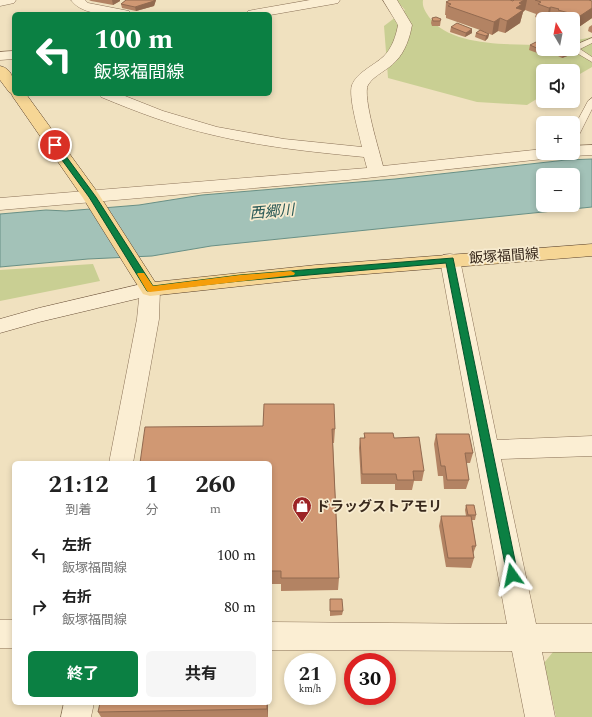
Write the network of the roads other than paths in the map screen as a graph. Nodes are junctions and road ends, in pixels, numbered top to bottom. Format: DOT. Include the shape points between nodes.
graph roads {
  1 [pos="9,0"];
  2 [pos="78,0"];
  3 [pos="333,0"];
  4 [pos="390,0"];
  5 [pos="0,2"];
  6 [pos="114,12"];
  7 [pos="264,12"];
  8 [pos="592,40"];
  9 [pos="12,55"];
  10 [pos="0,56"];
  11 [pos="592,60"];
  12 [pos="0,70"];
  13 [pos="12,86"];
  14 [pos="19,96"];
  15 [pos="111,96"];
  16 [pos="592,101"];
  17 [pos="580,124"];
  18 [pos="592,150"];
  19 [pos="580,151"];
  20 [pos="372,153"];
  21 [pos="536,156"];
  22 [pos="377,172"];
  23 [pos="95,201"];
  24 [pos="0,204"];
  25 [pos="592,250"];
  26 [pos="450,260"];
  27 [pos="150,289"];
  28 [pos="0,326"];
  29 [pos="592,446"];
  30 [pos="487,450"];
  31 [pos="121,461"];
  32 [pos="0,634"];
  33 [pos="12,634"];
  34 [pos="272,636"];
  35 [pos="525,637"];
  36 [pos="592,638"];
  37 [pos="79,705"];
  38 [pos="76,717"];
  39 [pos="540,717"];
  1 -- 5 [label="street"];
  2 -- 6 [label="street" via="84,6"];
  3 -- 7 [label="street"];
  4 -- 20 [label="street" via="405,25 404,36 391,58 360,85 359,93"];
  8 -- 11 [label="lane" via="574,49"];
  9 -- 10 [label="street"];
  12 -- 13 [label="main road"];
  14 -- 23 [label="main road"];
  15 -- 20 [label="street" via="157,114 215,131 284,144"];
  16 -- 17 [label="lane"];
  18 -- 19 [label="street"];
  20 -- 22 [label="street"];
  21 -- 22 [label="street"];
  22 -- 23 [label="street"];
  23 -- 24 [label="street"];
  23 -- 27 [label="main road"];
  25 -- 26 [label="main road, 飯塚福間線"];
  26 -- 27 [label="main road, 飯塚福間線" via="240,278"];
  26 -- 30 [label="street"];
  27 -- 28 [label="street"];
  27 -- 31 [label="street" via="148,319"];
  29 -- 30 [label="street"];
  30 -- 35 [label="street"];
  32 -- 33 [label="street"];
  34 -- 35 [label="street"];
  35 -- 36 [label="street"];
  35 -- 39 [label="street"];
  37 -- 38 [label="street"];
}
